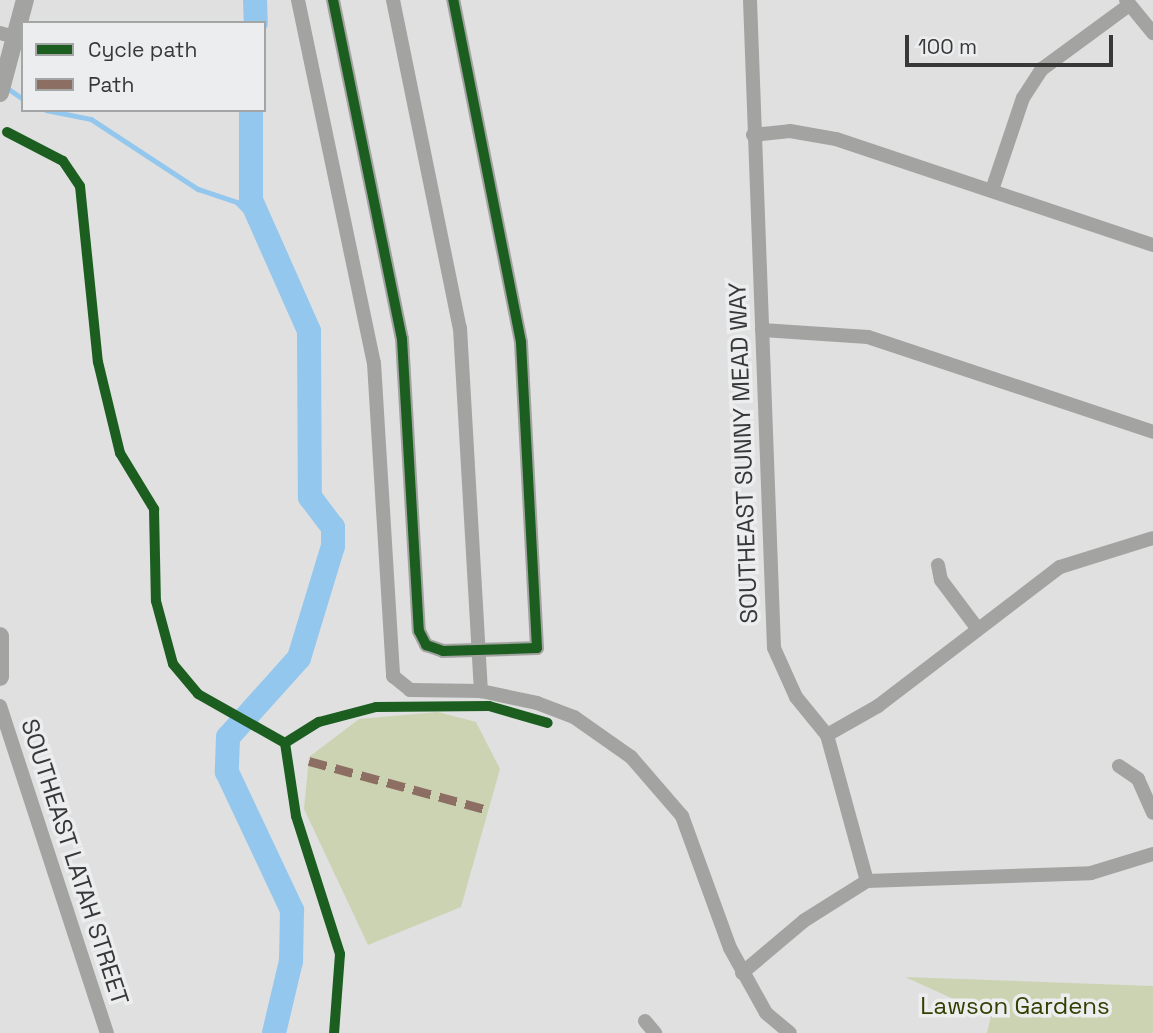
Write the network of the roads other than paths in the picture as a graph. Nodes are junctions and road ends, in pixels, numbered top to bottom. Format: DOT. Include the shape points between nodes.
graph roads {
  1 [pos="24,0"];
  2 [pos="298,0"];
  3 [pos="333,0"];
  4 [pos="393,0"];
  5 [pos="453,0"];
  6 [pos="750,0"];
  7 [pos="1128,3"];
  8 [pos="1153,33"];
  9 [pos="7,35"];
  10 [pos="0,93"];
  11 [pos="753,135"];
  12 [pos="992,190"];
  13 [pos="1153,245"];
  14 [pos="762,330"];
  15 [pos="1153,432"];
  16 [pos="1153,538"];
  17 [pos="938,565"];
  18 [pos="977,628"];
  19 [pos="0,636"];
  20 [pos="481,653"];
  21 [pos="0,677"];
  22 [pos="481,691"];
  23 [pos="0,706"];
  24 [pos="827,735"];
  25 [pos="1119,766"];
  26 [pos="1153,813"];
  27 [pos="1153,854"];
  28 [pos="867,881"];
  29 [pos="742,973"];
  30 [pos="645,1021"];
  31 [pos="782,1031"];
  32 [pos="107,1033"];
  33 [pos="655,1033"];
  1 -- 9 [label="street"];
  2 -- 22 [label="street" via="373,363 393,676 410,690"];
  3 -- 20 [label="street" via="402,338 419,631 426,645 443,652"];
  4 -- 20 [label="street" via="460,328"];
  5 -- 20 [label="street" via="521,342 537,648"];
  6 -- 11 [label="street, SOUTHEAST SUNNY MEAD WAY"];
  7 -- 8 [label="street"];
  7 -- 12 [label="street" via="1042,69 1023,98"];
  9 -- 10 [label="street" via="8,63"];
  11 -- 12 [label="street" via="811,132"];
  11 -- 14 [label="street, SOUTHEAST SUNNY MEAD WAY"];
  12 -- 13 [label="street"];
  14 -- 15 [label="street" via="868,337"];
  14 -- 24 [label="street, SOUTHEAST SUNNY MEAD WAY" via="774,648 796,697"];
  16 -- 18 [label="street" via="1060,567"];
  17 -- 18 [label="street" via="941,580"];
  18 -- 24 [label="street" via="878,706"];
  19 -- 21 [label="street"];
  20 -- 22 [label="street"];
  22 -- 29 [label="street" via="573,717 650,775 699,851"];
  23 -- 32 [label="street, SOUTHEAST LATAH STREET"];
  24 -- 28 [label="street, SOUTHEAST SUNNY MEAD WAY"];
  25 -- 26 [label="street" via="1138,779"];
  27 -- 28 [label="street" via="1091,873"];
  28 -- 29 [label="street" via="805,920"];
  29 -- 31 [label="street"];
  30 -- 33 [label="street"];
}
